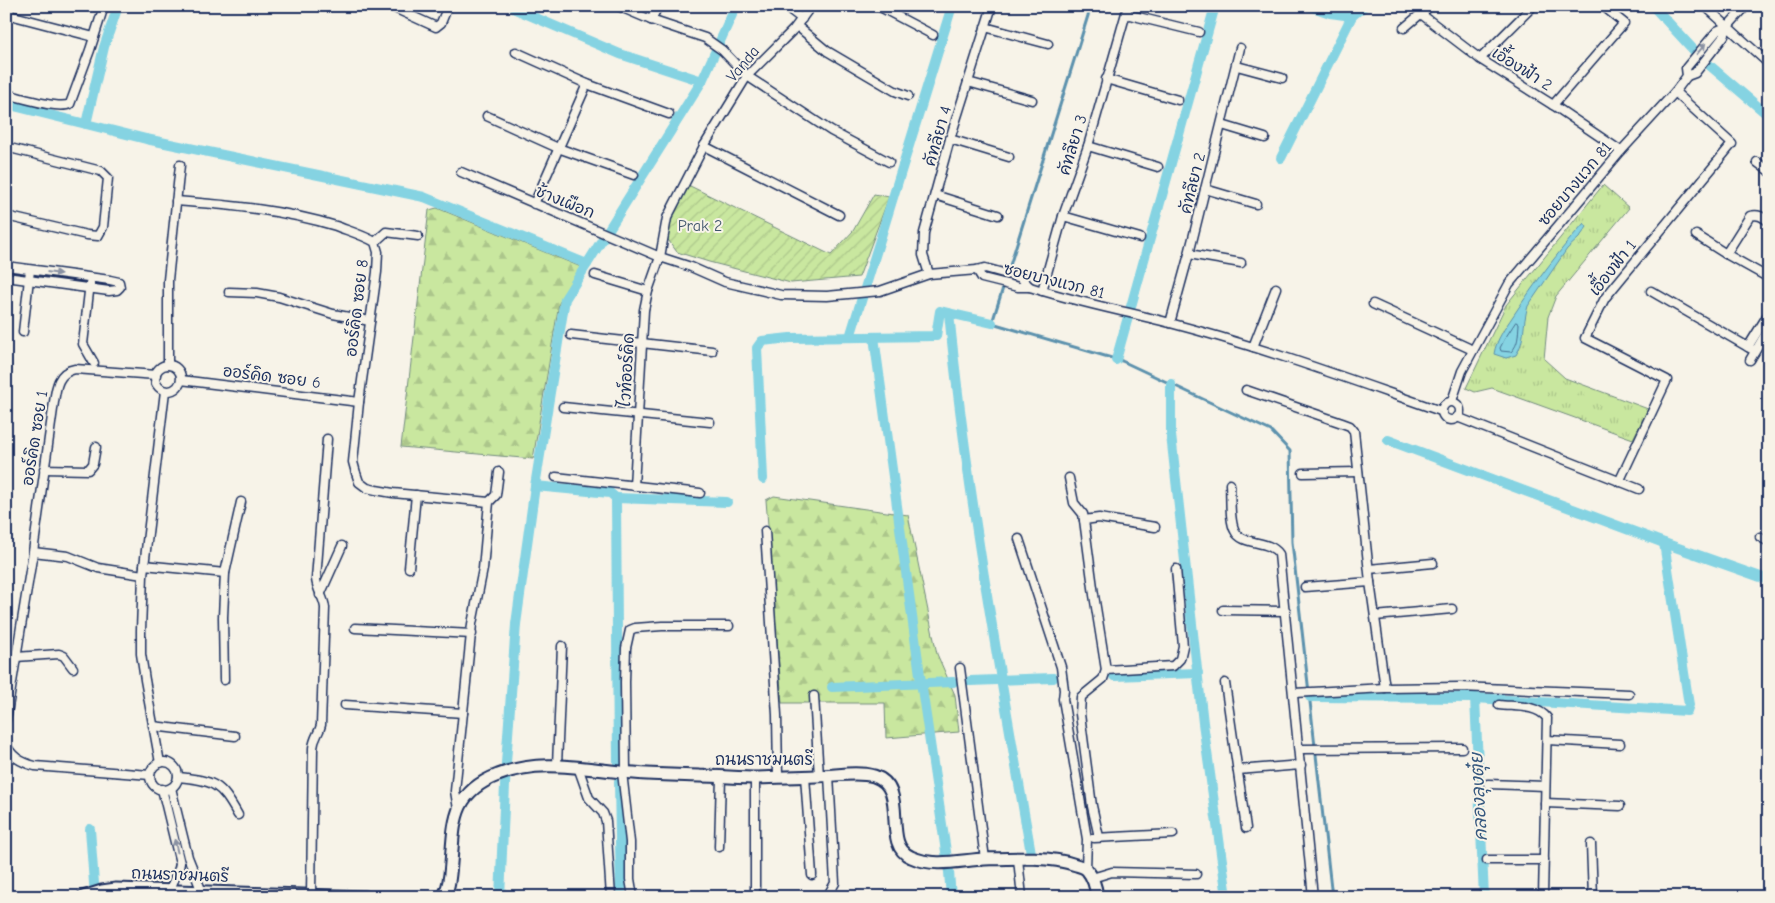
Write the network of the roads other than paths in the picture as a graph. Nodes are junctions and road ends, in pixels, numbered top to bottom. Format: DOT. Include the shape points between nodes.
graph roads {
  1 [pos="104,6"];
  2 [pos="390,6"];
  3 [pos="448,6"];
  4 [pos="658,6"];
  5 [pos="786,6"];
  6 [pos="812,6"];
  7 [pos="878,6"];
  8 [pos="992,6"];
  9 [pos="1430,6"];
  10 [pos="1533,6"];
  11 [pos="1603,6"];
  12 [pos="1705,6"];
  13 [pos="1746,6"];
  14 [pos="620,7"];
  15 [pos="1127,10"];
  16 [pos="6,14"];
  17 [pos="1421,14"];
  18 [pos="651,20"];
  19 [pos="799,22"];
  20 [pos="1728,26"];
  21 [pos="985,27"];
  22 [pos="1404,28"];
  23 [pos="1198,32"];
  24 [pos="933,35"];
  25 [pos="94,37"];
  26 [pos="1048,44"];
  27 [pos="1240,48"];
  28 [pos="516,52"];
  29 [pos="1480,59"];
  30 [pos="1769,64"];
  31 [pos="1237,66"];
  32 [pos="1686,72"];
  33 [pos="747,76"];
  34 [pos="1282,78"];
  35 [pos="1106,79"];
  36 [pos="968,82"];
  37 [pos="587,84"];
  38 [pos="1675,92"];
  39 [pos="6,94"];
  40 [pos="908,96"];
  41 [pos="1032,100"];
  42 [pos="1178,100"];
  43 [pos="1553,105"];
  44 [pos="670,114"];
  45 [pos="487,116"];
  46 [pos="1222,125"];
  47 [pos="950,138"];
  48 [pos="1265,138"];
  49 [pos="704,146"];
  50 [pos="1088,146"];
  51 [pos="6,147"];
  52 [pos="558,148"];
  53 [pos="1621,151"];
  54 [pos="1009,158"];
  55 [pos="889,162"];
  56 [pos="1757,162"];
  57 [pos="180,165"];
  58 [pos="1158,168"];
  59 [pos="1769,171"];
  60 [pos="461,172"];
  61 [pos="634,175"];
  62 [pos="1205,189"];
  63 [pos="935,195"];
  64 [pos="176,201"];
  65 [pos="534,204"];
  66 [pos="1256,204"];
  67 [pos="840,215"];
  68 [pos="998,215"];
  69 [pos="6,216"];
  70 [pos="1064,216"];
  71 [pos="1769,222"];
  72 [pos="1696,235"];
  73 [pos="418,236"];
  74 [pos="1140,238"];
  75 [pos="375,242"];
  76 [pos="1189,254"];
  77 [pos="1726,254"];
  78 [pos="660,257"];
  79 [pos="1241,263"];
  80 [pos="6,266"];
  81 [pos="981,269"];
  82 [pos="30,270"];
  83 [pos="930,274"];
  84 [pos="595,275"];
  85 [pos="6,277"];
  86 [pos="90,278"];
  87 [pos="1769,278"];
  88 [pos="28,280"];
  89 [pos="1030,287"];
  90 [pos="90,288"];
  91 [pos="1276,288"];
  92 [pos="648,291"];
  93 [pos="1042,291"];
  94 [pos="1651,291"];
  95 [pos="229,292"];
  96 [pos="1373,304"];
  97 [pos="1767,318"];
  98 [pos="370,321"];
  99 [pos="1170,323"];
  100 [pos="1769,328"];
  101 [pos="23,332"];
  102 [pos="571,336"];
  103 [pos="642,343"];
  104 [pos="1253,347"];
  105 [pos="1752,349"];
  106 [pos="1473,350"];
  107 [pos="712,351"];
  108 [pos="1750,360"];
  109 [pos="94,362"];
  110 [pos="168,365"];
  111 [pos="156,375"];
  112 [pos="181,380"];
  113 [pos="165,390"];
  114 [pos="1246,390"];
  115 [pos="359,402"];
  116 [pos="1452,402"];
  117 [pos="563,407"];
  118 [pos="1441,411"];
  119 [pos="639,416"];
  120 [pos="1457,417"];
  121 [pos="710,422"];
  122 [pos="327,439"];
  123 [pos="96,447"];
  124 [pos="44,469"];
  125 [pos="499,472"];
  126 [pos="1358,472"];
  127 [pos="1302,473"];
  128 [pos="556,477"];
  129 [pos="1069,478"];
  130 [pos="1620,482"];
  131 [pos="1230,484"];
  132 [pos="634,486"];
  133 [pos="1639,489"];
  134 [pos="700,493"];
  135 [pos="416,495"];
  136 [pos="241,502"];
  137 [pos="489,502"];
  138 [pos="1084,520"];
  139 [pos="1155,527"];
  140 [pos="765,531"];
  141 [pos="1019,538"];
  142 [pos="1760,538"];
  143 [pos="1769,542"];
  144 [pos="342,546"];
  145 [pos="33,552"];
  146 [pos="1434,563"];
  147 [pos="144,565"];
  148 [pos="410,568"];
  149 [pos="1176,569"];
  150 [pos="1369,569"];
  151 [pos="225,573"];
  152 [pos="143,575"];
  153 [pos="1370,582"];
  154 [pos="1305,587"];
  155 [pos="320,595"];
  156 [pos="1452,609"];
  157 [pos="1223,610"];
  158 [pos="1286,611"];
  159 [pos="1375,616"];
  160 [pos="729,626"];
  161 [pos="355,628"];
  162 [pos="472,634"];
  163 [pos="562,646"];
  164 [pos="16,657"];
  165 [pos="73,668"];
  166 [pos="960,668"];
  167 [pos="1106,670"];
  168 [pos="224,680"];
  169 [pos="1225,683"];
  170 [pos="1385,688"];
  171 [pos="1297,693"];
  172 [pos="1629,694"];
  173 [pos="814,696"];
  174 [pos="345,705"];
  175 [pos="1498,705"];
  176 [pos="463,713"];
  177 [pos="1080,714"];
  178 [pos="1066,715"];
  179 [pos="6,720"];
  180 [pos="153,726"];
  181 [pos="235,736"];
  182 [pos="1547,740"];
  183 [pos="6,744"];
  184 [pos="1620,744"];
  185 [pos="1462,748"];
  186 [pos="1303,749"];
  187 [pos="160,763"];
  188 [pos="557,765"];
  189 [pos="1301,765"];
  190 [pos="578,766"];
  191 [pos="1238,770"];
  192 [pos="624,772"];
  193 [pos="150,775"];
  194 [pos="778,776"];
  195 [pos="805,776"];
  196 [pos="824,776"];
  197 [pos="178,777"];
  198 [pos="720,777"];
  199 [pos="755,778"];
  200 [pos="1488,784"];
  201 [pos="1546,786"];
  202 [pos="171,788"];
  203 [pos="162,789"];
  204 [pos="1545,803"];
  205 [pos="1620,806"];
  206 [pos="458,809"];
  207 [pos="238,815"];
  208 [pos="1246,828"];
  209 [pos="1173,834"];
  210 [pos="1099,837"];
  211 [pos="1087,839"];
  212 [pos="1591,844"];
  213 [pos="718,847"];
  214 [pos="985,859"];
  215 [pos="1018,859"];
  216 [pos="1487,860"];
  217 [pos="1544,860"];
  218 [pos="180,868"];
  219 [pos="192,870"];
  220 [pos="1089,873"];
  221 [pos="1196,874"];
  222 [pos="812,875"];
  223 [pos="169,892"];
  224 [pos="202,892"];
  225 [pos="274,896"];
  226 [pos="316,896"];
  227 [pos="445,896"];
  228 [pos="84,897"];
  229 [pos="366,897"];
  230 [pos="611,897"];
  231 [pos="633,897"];
  232 [pos="755,897"];
  233 [pos="827,897"];
  234 [pos="1022,897"];
  235 [pos="1097,897"];
  236 [pos="1313,897"];
  237 [pos="1543,897"];
  238 [pos="1593,897"];
  1 -- 25 [label="street"];
  2 -- 3 [label="street" via="436,27"];
  4 -- 18 [label="street"];
  5 -- 19 [label="street"];
  6 -- 19 [label="street, Vanda"];
  7 -- 24 [label="street"];
  8 -- 21 [label="street, คัทลียา 4"];
  9 -- 17 [label="street"];
  10 -- 29 [label="street"];
  11 -- 43 [label="street" via="1624,23"];
  12 -- 20 [label="street"];
  13 -- 20 [label="street, ซอยบางแวก 81"];
  14 -- 18 [label="street"];
  15 -- 23 [label="street"];
  15 -- 35 [label="street, คัทลียา 3"];
  16 -- 25 [label="street"];
  17 -- 22 [label="street"];
  17 -- 29 [label="street, เอื้องฟ้า 2"];
  18 -- 33 [label="street" via="710,41"];
  19 -- 33 [label="street, Vanda"];
  19 -- 40 [label="street" via="827,52"];
  20 -- 30 [label="street"];
  32 -- 20 [label="street, ซอยบางแวก 81, one-way" via="1717,31"];
  20 -- 32 [label="street" via="1695,73"];
  21 -- 26 [label="street"];
  21 -- 36 [label="street, คัทลียา 4"];
  25 -- 39 [label="street" via="70,104 48,104"];
  27 -- 31 [label="street, คัทลียา 2"];
  28 -- 37 [label="street"];
  29 -- 43 [label="street, เอื้องฟ้า 2"];
  31 -- 34 [label="street"];
  31 -- 46 [label="street, คัทลียา 2"];
  32 -- 38 [label="street, ซอยบางแวก 81"];
  33 -- 49 [label="street, Vanda"];
  33 -- 55 [label="street" via="831,131"];
  35 -- 42 [label="street"];
  35 -- 50 [label="street, คัทลียา 3"];
  36 -- 41 [label="street"];
  36 -- 47 [label="street, คัทลียา 4"];
  37 -- 44 [label="street"];
  37 -- 52 [label="street"];
  38 -- 53 [label="street, ซอยบางแวก 81"];
  38 -- 130 [label="street, เอื้องฟ้า 1" via="1732,144 1605,298 1585,338 1667,380"];
  43 -- 53 [label="street, เอื้องฟ้า 2"];
  45 -- 52 [label="street"];
  46 -- 48 [label="street"];
  46 -- 62 [label="street, คัทลียา 2"];
  47 -- 54 [label="street"];
  47 -- 63 [label="street, คัทลียา 4"];
  49 -- 67 [label="street"];
  49 -- 78 [label="street, Vanda" via="667,218"];
  50 -- 58 [label="street"];
  50 -- 70 [label="street, คัทลียา 3"];
  51 -- 69 [label="street" via="101,171 108,178 103,227 98,236"];
  52 -- 61 [label="street"];
  52 -- 65 [label="street"];
  53 -- 106 [label="street, ซอยบางแวก 81" via="1509,284"];
  56 -- 59 [label="street"];
  57 -- 64 [label="street"];
  60 -- 65 [label="street, ช้างเผือก"];
  62 -- 66 [label="street"];
  62 -- 76 [label="street, คัทลียา 2"];
  63 -- 68 [label="street"];
  63 -- 83 [label="street, คัทลียา 4" via="924,233 923,255"];
  64 -- 75 [label="street, ออร์คิด ซอย 8" via="303,216"];
  64 -- 110 [label="street" via="168,280"];
  65 -- 78 [label="street, ช้างเผือก"];
  70 -- 74 [label="street"];
  70 -- 93 [label="street, คัทลียา 3"];
  71 -- 77 [label="street" via="1757,214 1750,216"];
  72 -- 77 [label="street"];
  73 -- 75 [label="street" via="386,232"];
  75 -- 98 [label="street, ออร์คิด ซอย 8" via="377,272"];
  76 -- 79 [label="street"];
  76 -- 99 [label="street, คัทลียา 2"];
  77 -- 87 [label="street"];
  78 -- 83 [label="street" via="725,282 781,295 827,296 880,291"];
  78 -- 92 [label="street, ไวท์ออร์คิด"];
  80 -- 82 [label="street"];
  81 -- 83 [label="street"];
  81 -- 89 [label="street" via="1021,278"];
  81 -- 89 [label="street, ซอยบางแวก 81" via="982,278"];
  82 -- 86 [label="street, one-way"];
  82 -- 88 [label="street"];
  84 -- 92 [label="street"];
  85 -- 88 [label="street"];
  86 -- 90 [label="street"];
  86 -- 90 [label="street" via="120,284 119,290 115,291"];
  88 -- 90 [label="street"];
  88 -- 101 [label="street"];
  89 -- 93 [label="street, ซอยบางแวก 81"];
  90 -- 109 [label="street" via="83,344"];
  91 -- 104 [label="street"];
  92 -- 103 [label="street, ไวท์ออร์คิด"];
  93 -- 99 [label="street, ซอยบางแวก 81"];
  94 -- 105 [label="street"];
  95 -- 98 [label="street" via="279,297 333,314"];
  96 -- 106 [label="street"];
  97 -- 105 [label="street"];
  98 -- 115 [label="street, ออร์คิด ซอย 8"];
  99 -- 104 [label="street, ซอยบางแวก 81"];
  100 -- 105 [label="street"];
  102 -- 103 [label="street"];
  103 -- 107 [label="street"];
  103 -- 119 [label="street, ไวท์ออร์คิด"];
  104 -- 118 [label="street, ซอยบางแวก 81"];
  105 -- 108 [label="street"];
  106 -- 116 [label="street, ซอยบางแวก 81"];
  110 -- 111 [label="street" via="160,368"];
  110 -- 112 [label="street" via="176,368"];
  111 -- 113 [label="street" via="156,383"];
  111 -- 124 [label="street, ออร์คิด ซอย 1" via="75,369 65,372 56,386"];
  112 -- 113 [label="street" via="177,387"];
  112 -- 115 [label="street, ออร์คิด ซอย 6"];
  113 -- 147 [label="street"];
  114 -- 126 [label="street" via="1350,426 1355,436"];
  115 -- 135 [label="street, ออร์คิด ซอย 8" via="353,462 359,482 367,488"];
  116 -- 118 [label="street" via="1445,403"];
  116 -- 120 [label="street" via="1460,409"];
  117 -- 119 [label="street"];
  118 -- 120 [label="street" via="1449,420"];
  119 -- 121 [label="street"];
  119 -- 132 [label="street, ไวท์ออร์คิด"];
  120 -- 130 [label="street"];
  122 -- 155 [label="street" via="316,579"];
  123 -- 124 [label="street" via="93,464 88,470"];
  124 -- 145 [label="street, ออร์คิด ซอย 1"];
  125 -- 137 [label="street" via="496,495"];
  126 -- 127 [label="street"];
  126 -- 150 [label="street"];
  128 -- 132 [label="street"];
  129 -- 138 [label="street" via="1074,503"];
  130 -- 133 [label="street"];
  131 -- 158 [label="street" via="1235,533 1275,548 1279,554"];
  132 -- 134 [label="street"];
  135 -- 137 [label="street, ออร์คิด ซอย 8"];
  135 -- 148 [label="street"];
  136 -- 151 [label="street"];
  137 -- 162 [label="street"];
  138 -- 139 [label="street" via="1099,518"];
  138 -- 167 [label="street"];
  140 -- 194 [label="street"];
  141 -- 178 [label="street" via="1061,667"];
  142 -- 143 [label="street"];
  144 -- 155 [label="street"];
  145 -- 152 [label="street" via="68,556 98,568"];
  145 -- 164 [label="street, ออร์คิด ซอย 1"];
  146 -- 150 [label="street"];
  147 -- 151 [label="street"];
  147 -- 152 [label="street"];
  149 -- 167 [label="street" via="1183,646 1180,659 1173,666"];
  150 -- 153 [label="street"];
  151 -- 168 [label="street"];
  152 -- 180 [label="street" via="142,654"];
  153 -- 154 [label="street"];
  153 -- 159 [label="street"];
  155 -- 226 [label="street" via="325,608 321,725 313,748"];
  156 -- 159 [label="street"];
  157 -- 158 [label="street"];
  158 -- 171 [label="street"];
  159 -- 170 [label="street"];
  160 -- 192 [label="street" via="662,626 630,630 625,682"];
  161 -- 162 [label="street"];
  162 -- 176 [label="street"];
  163 -- 188 [label="street"];
  164 -- 165 [label="street" via="59,654"];
  164 -- 179 [label="street, ออร์คิด ซอย 1"];
  166 -- 214 [label="street"];
  167 -- 177 [label="street" via="1103,679 1081,697"];
  169 -- 191 [label="street"];
  170 -- 171 [label="street"];
  170 -- 172 [label="street" via="1460,687"];
  171 -- 186 [label="street"];
  173 -- 196 [label="street"];
  174 -- 176 [label="street"];
  175 -- 182 [label="street" via="1543,712 1547,718"];
  176 -- 206 [label="street" via="455,791"];
  177 -- 178 [label="street"];
  177 -- 210 [label="street"];
  178 -- 211 [label="street"];
  180 -- 181 [label="street"];
  180 -- 187 [label="street"];
  182 -- 184 [label="street"];
  182 -- 201 [label="street"];
  183 -- 193 [label="street" via="16,758 35,766"];
  185 -- 186 [label="street"];
  186 -- 189 [label="street"];
  187 -- 193 [label="street"];
  187 -- 197 [label="street" via="170,763"];
  188 -- 190 [label="street, ถนนราชมนตรี"];
  188 -- 206 [label="street, ถนนราชมนตรี" via="513,769 497,775 468,793"];
  189 -- 191 [label="street"];
  189 -- 236 [label="street"];
  190 -- 192 [label="street, ถนนราชมนตรี"];
  190 -- 230 [label="street" via="589,798 606,821"];
  191 -- 208 [label="street"];
  192 -- 198 [label="street, ถนนราชมนตรี"];
  192 -- 231 [label="street"];
  193 -- 203 [label="street" via="154,785"];
  194 -- 195 [label="street, ถนนราชมนตรี"];
  194 -- 199 [label="street, ถนนราชมนตรี"];
  195 -- 196 [label="street, ถนนราชมนตรี"];
  195 -- 222 [label="street"];
  196 -- 214 [label="street, ถนนราชมนตรี" via="855,774 874,776 883,781 891,790 895,806 899,846 909,857 930,862"];
  196 -- 233 [label="street" via="835,883"];
  197 -- 202 [label="street"];
  197 -- 207 [label="street" via="220,787"];
  198 -- 199 [label="street, ถนนราชมนตรี"];
  198 -- 213 [label="street"];
  199 -- 232 [label="street"];
  200 -- 201 [label="street"];
  201 -- 204 [label="street"];
  202 -- 203 [label="street"];
  202 -- 219 [label="street"];
  218 -- 203 [label="street, one-way"];
  204 -- 205 [label="street"];
  204 -- 217 [label="street"];
  206 -- 227 [label="street"];
  209 -- 210 [label="street"];
  210 -- 211 [label="street"];
  211 -- 220 [label="street"];
  212 -- 238 [label="street"];
  214 -- 215 [label="street, ถนนราชมนตรี"];
  215 -- 220 [label="street, ถนนราชมนตรี" via="1066,861"];
  215 -- 234 [label="street"];
  216 -- 217 [label="street"];
  217 -- 237 [label="street"];
  218 -- 219 [label="street"];
  218 -- 223 [label="street"];
  219 -- 224 [label="street"];
  220 -- 221 [label="street"];
  220 -- 235 [label="street"];
  223 -- 224 [label="street, ถนนราชมนตรี"];
  223 -- 228 [label="street, ถนนราชมนตรี" via="116,890"];
  224 -- 225 [label="street, ถนนราชมนตรี"];
  225 -- 226 [label="street, ถนนราชมนตรี"];
  226 -- 229 [label="street, ถนนราชมนตรี"];
}
